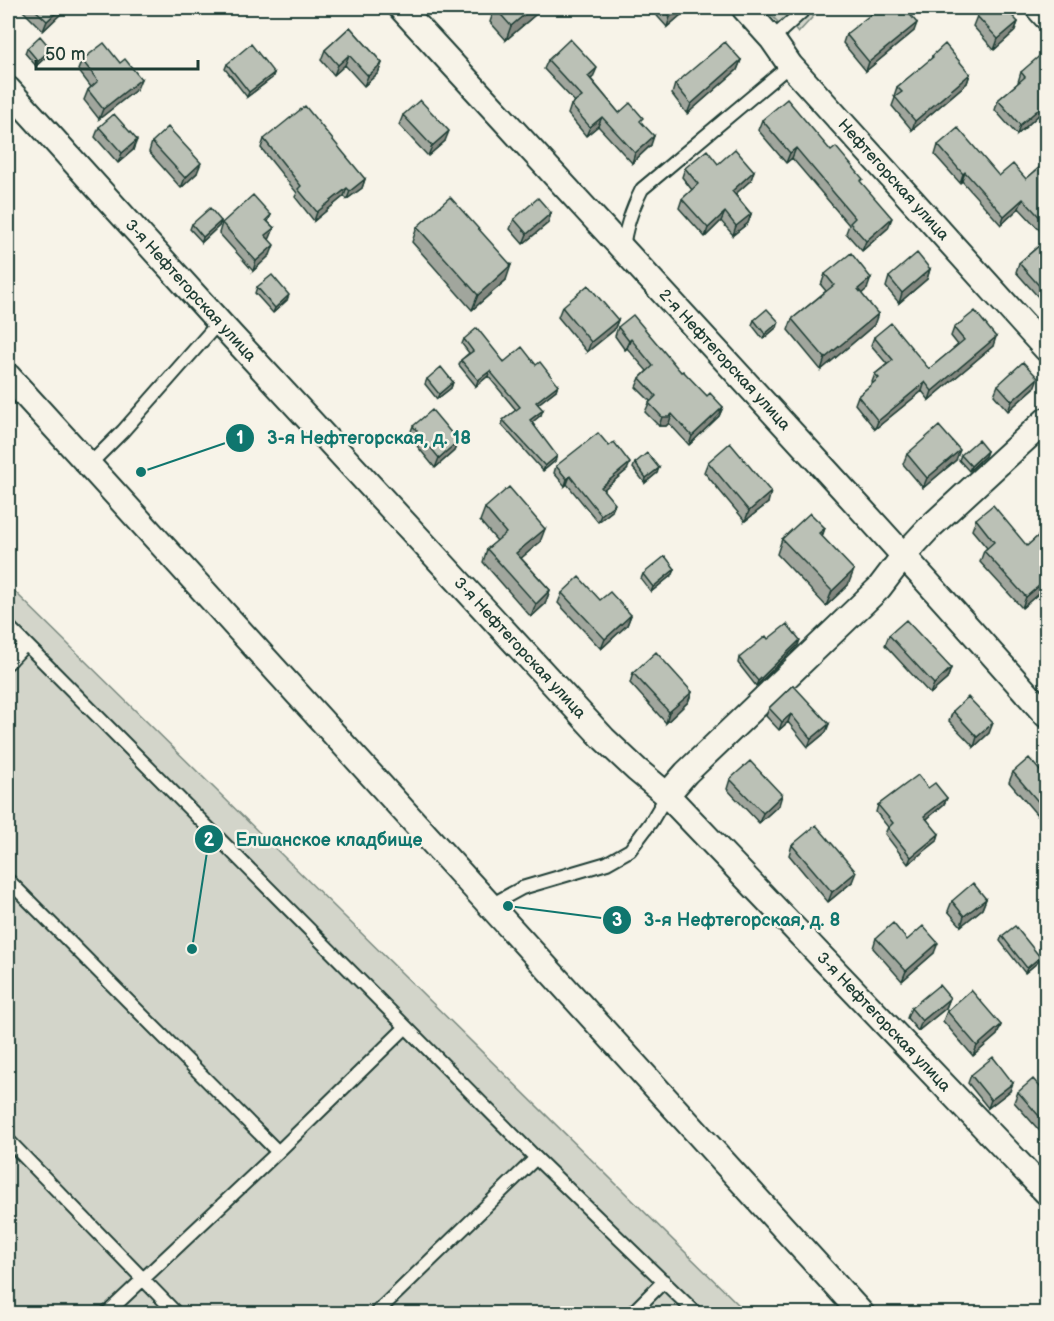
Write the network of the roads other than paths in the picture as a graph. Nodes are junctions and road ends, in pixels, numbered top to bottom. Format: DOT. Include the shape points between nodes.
graph roads {
  1 [pos="401,8"];
  2 [pos="744,8"];
  3 [pos="806,8"];
  4 [pos="1038,8"];
  5 [pos="1047,17"];
  6 [pos="772,39"];
  7 [pos="790,65"];
  8 [pos="8,89"];
  9 [pos="623,251"];
  10 [pos="219,322"];
  11 [pos="1047,350"];
  12 [pos="8,376"];
  13 [pos="1047,420"];
  14 [pos="89,465"];
  15 [pos="904,554"];
  16 [pos="8,626"];
  17 [pos="26,645"];
  18 [pos="8,663"];
  19 [pos="1047,715"];
  20 [pos="667,795"];
  21 [pos="8,880"];
  22 [pos="489,906"];
  23 [pos="406,1027"];
  24 [pos="8,1140"];
  25 [pos="278,1152"];
  26 [pos="536,1158"];
  27 [pos="1047,1192"];
  28 [pos="142,1278"];
  29 [pos="664,1281"];
  30 [pos="106,1314"];
  31 [pos="177,1314"];
  32 [pos="375,1314"];
  33 [pos="631,1314"];
  34 [pos="697,1314"];
  35 [pos="862,1314"];
  1 -- 9 [label="street, 2-я Нефтегорская улица"];
  2 -- 6 [label="street, Нефтегорская улица"];
  3 -- 6 [label="lane"];
  4 -- 5 [label="street"];
  6 -- 7 [label="street, Нефтегорская улица"];
  7 -- 9 [label="lane" via="642,189 632,208"];
  7 -- 11 [label="street, Нефтегорская улица"];
  8 -- 10 [label="street, 3-я Нефтегорская улица"];
  9 -- 15 [label="street, 2-я Нефтегорская улица"];
  10 -- 14 [label="lane"];
  10 -- 20 [label="street, 3-я Нефтегорская улица" via="604,740"];
  12 -- 14 [label="street"];
  13 -- 15 [label="street"];
  14 -- 22 [label="street"];
  15 -- 19 [label="street, 2-я Нефтегорская улица"];
  15 -- 20 [label="street" via="879,588"];
  16 -- 17 [label="lane"];
  17 -- 18 [label="lane"];
  17 -- 23 [label="lane"];
  20 -- 22 [label="lane" via="630,850 607,863 522,888"];
  20 -- 27 [label="street, 3-я Нефтегорская улица"];
  21 -- 25 [label="lane"];
  22 -- 35 [label="street"];
  23 -- 25 [label="lane"];
  23 -- 26 [label="lane"];
  24 -- 28 [label="lane"];
  25 -- 28 [label="lane"];
  26 -- 29 [label="lane"];
  26 -- 32 [label="lane"];
  28 -- 30 [label="lane"];
  28 -- 31 [label="lane"];
  29 -- 33 [label="lane"];
  29 -- 34 [label="lane"];
}
